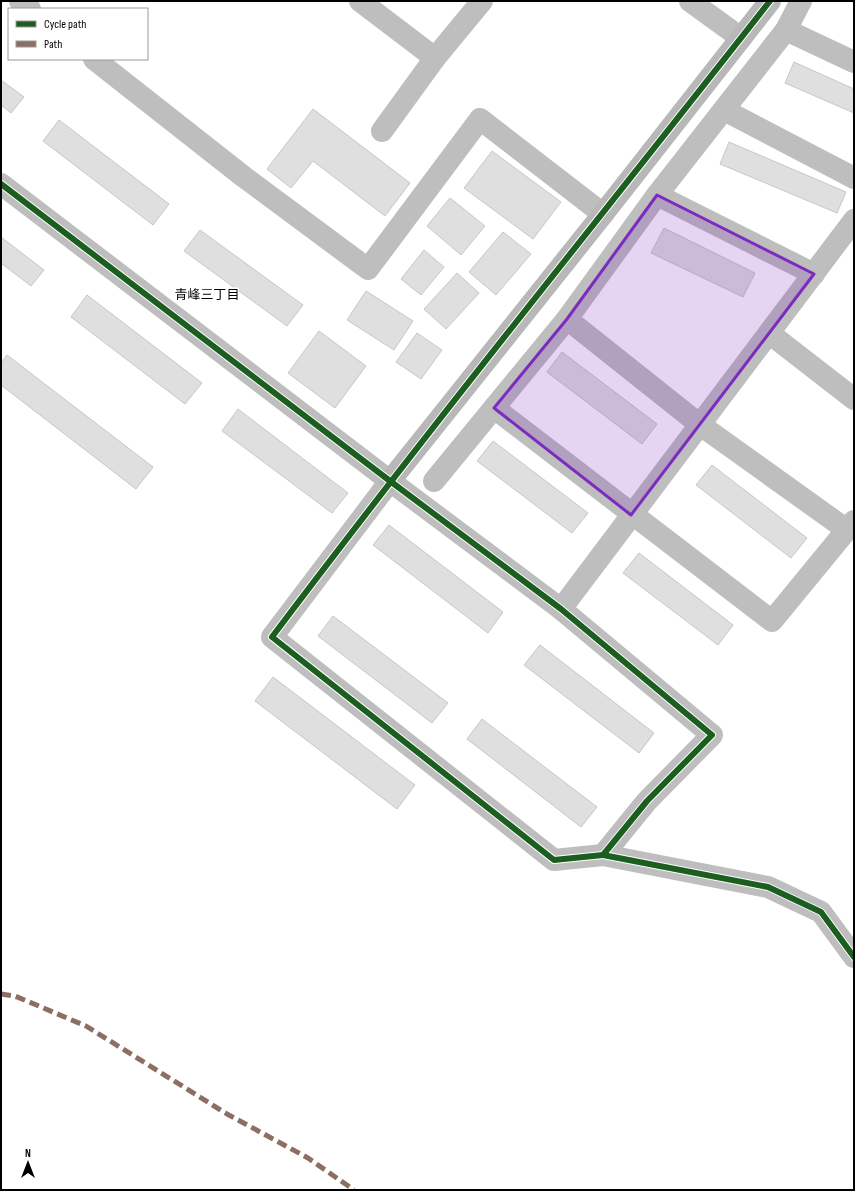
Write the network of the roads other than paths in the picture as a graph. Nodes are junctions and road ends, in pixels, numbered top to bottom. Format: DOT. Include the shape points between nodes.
graph roads {
  1 [pos="20,1"];
  2 [pos="360,1"];
  3 [pos="482,1"];
  4 [pos="690,1"];
  5 [pos="770,1"];
  6 [pos="801,1"];
  7 [pos="29,8"];
  8 [pos="786,30"];
  9 [pos="740,38"];
  10 [pos="435,58"];
  11 [pos="95,60"];
  12 [pos="854,62"];
  13 [pos="724,110"];
  14 [pos="382,131"];
  15 [pos="854,178"];
  16 [pos="1,184"];
  17 [pos="657,195"];
  18 [pos="603,214"];
  19 [pos="854,220"];
  20 [pos="814,274"];
  21 [pos="567,319"];
  22 [pos="769,333"];
  23 [pos="854,398"];
  24 [pos="494,408"];
  25 [pos="699,424"];
  26 [pos="390,481"];
  27 [pos="434,481"];
  28 [pos="632,514"];
  29 [pos="850,525"];
  30 [pos="560,609"];
  31 [pos="603,855"];
  32 [pos="854,957"];
  1 -- 7 [label="street"];
  2 -- 10 [label="street"];
  3 -- 10 [label="street"];
  4 -- 9 [label="street"];
  5 -- 9 [label="street"];
  6 -- 8 [label="street"];
  8 -- 12 [label="street"];
  8 -- 13 [label="street"];
  9 -- 18 [label="street"];
  10 -- 14 [label="street"];
  11 -- 18 [label="street" via="244,177 368,269 480,119"];
  13 -- 15 [label="street"];
  13 -- 17 [label="street"];
  16 -- 26 [label="street"];
  17 -- 20 [label="street"];
  17 -- 21 [label="street"];
  18 -- 26 [label="street"];
  19 -- 20 [label="street"];
  20 -- 22 [label="street"];
  21 -- 24 [label="street"];
  21 -- 25 [label="street"];
  22 -- 23 [label="street"];
  22 -- 25 [label="street"];
  24 -- 27 [label="street"];
  24 -- 28 [label="street"];
  25 -- 28 [label="street"];
  25 -- 29 [label="street"];
  26 -- 30 [label="street"];
  26 -- 31 [label="street" via="272,637 554,860"];
  28 -- 29 [label="street" via="772,620"];
  28 -- 30 [label="street"];
  30 -- 31 [label="street" via="712,735 647,801"];
  31 -- 32 [label="street" via="768,887 821,912"];
}
